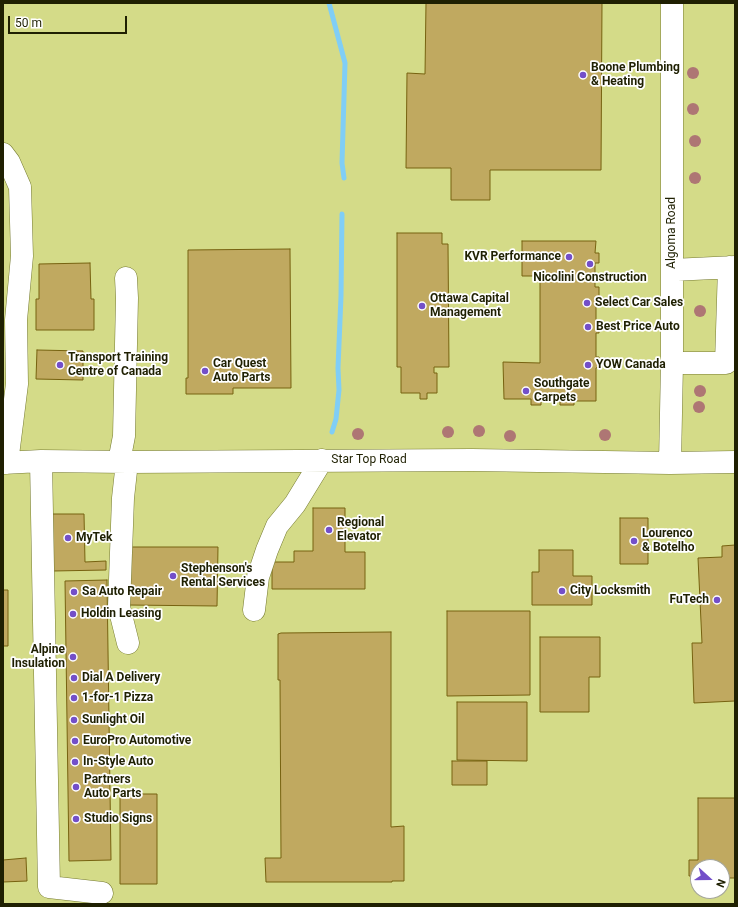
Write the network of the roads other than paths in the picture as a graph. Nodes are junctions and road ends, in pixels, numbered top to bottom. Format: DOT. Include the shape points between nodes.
graph roads {
  1 [pos="672,3"];
  2 [pos="3,154"];
  3 [pos="732,267"];
  4 [pos="672,270"];
  5 [pos="126,278"];
  6 [pos="672,363"];
  7 [pos="322,460"];
  8 [pos="41,461"];
  9 [pos="123,462"];
  10 [pos="735,462"];
  11 [pos="5,463"];
  12 [pos="670,463"];
  13 [pos="254,610"];
  14 [pos="128,643"];
  15 [pos="102,893"];
  1 -- 4 [label="street, Algoma Road"];
  2 -- 11 [label="street" via="20,187 22,256 16,320 17,384"];
  3 -- 4 [label="street"];
  3 -- 6 [label="street" via="726,363"];
  4 -- 6 [label="street, Algoma Road"];
  5 -- 9 [label="street"];
  6 -- 12 [label="street, Algoma Road"];
  7 -- 9 [label="street, Star Top Road"];
  7 -- 12 [label="street, Star Top Road"];
  7 -- 13 [label="street" via="295,504 277,526 266,550 258,577"];
  8 -- 9 [label="street, Star Top Road"];
  8 -- 11 [label="street, Star Top Road"];
  8 -- 15 [label="street" via="49,887"];
  9 -- 14 [label="street" via="119,607"];
  10 -- 12 [label="street, Star Top Road"];
}
